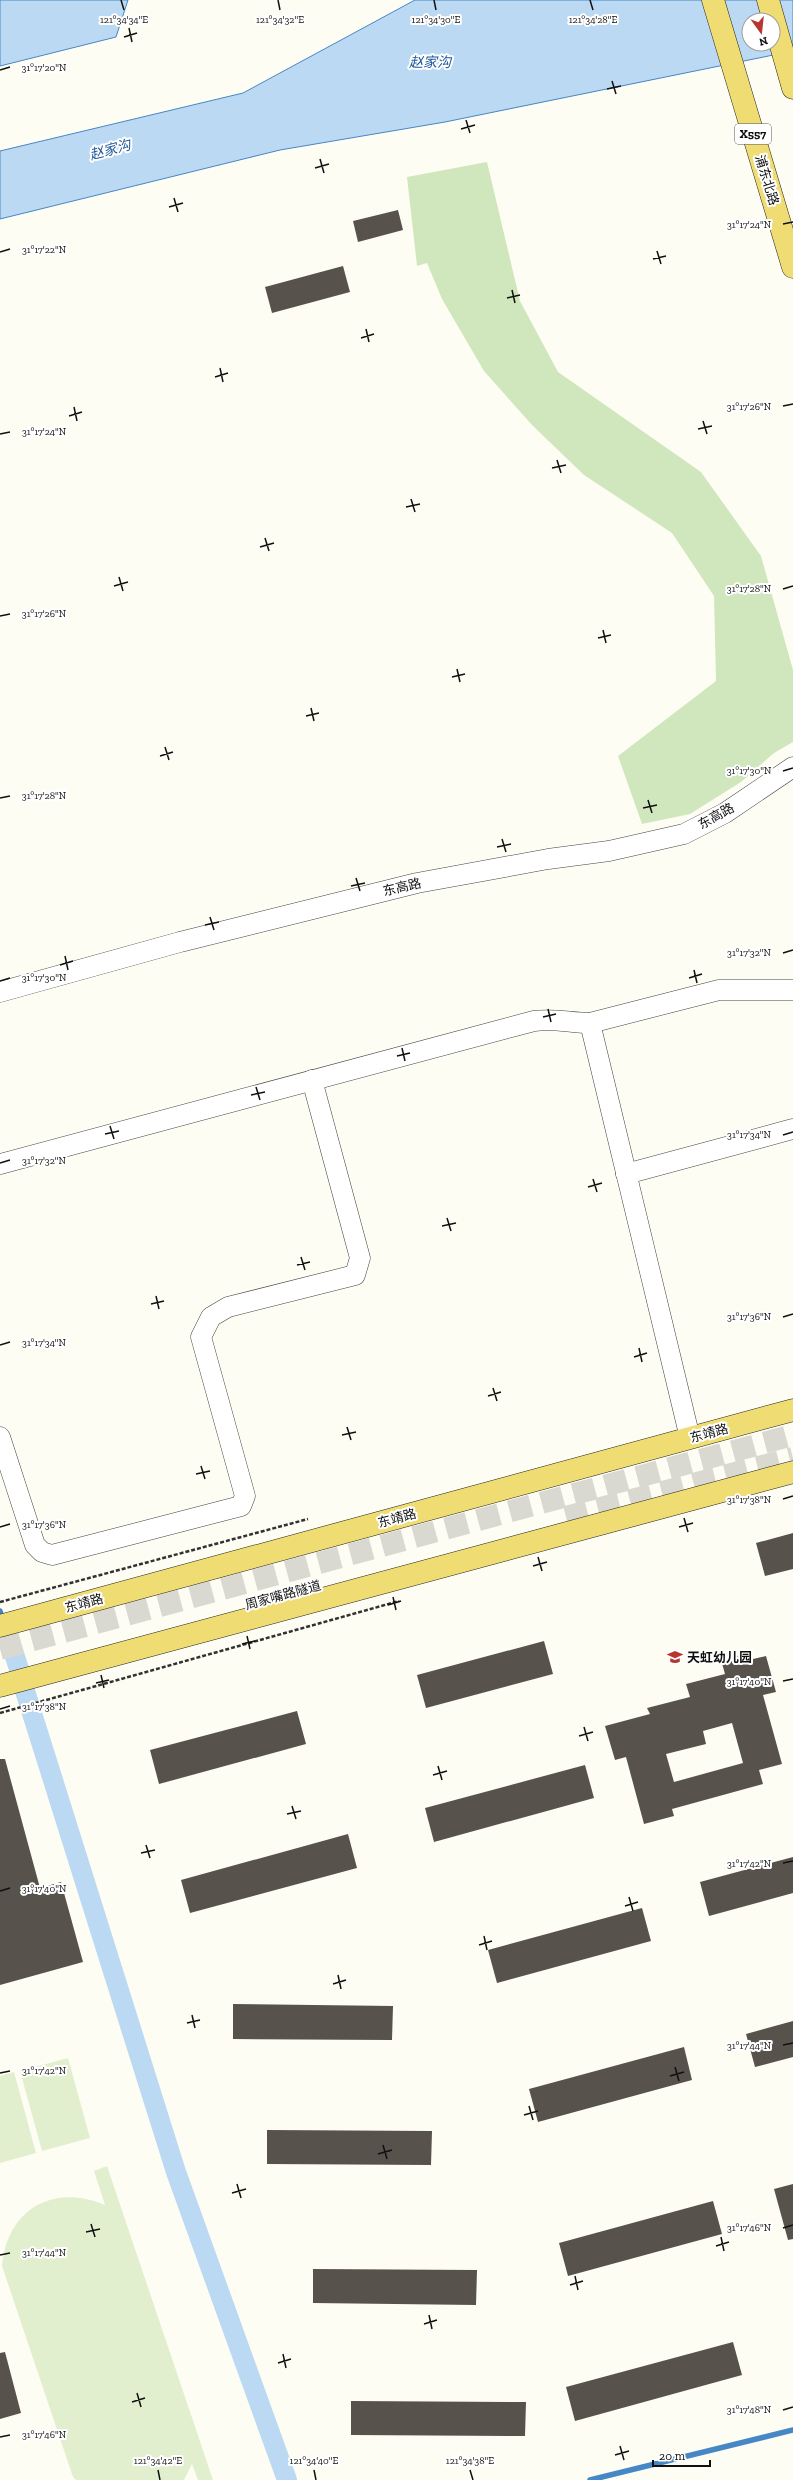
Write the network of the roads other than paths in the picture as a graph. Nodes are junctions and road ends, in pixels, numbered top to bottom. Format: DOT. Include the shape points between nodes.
graph roads {
  1 [pos="713,0"];
  2 [pos="768,0"];
  3 [pos="793,88"];
  4 [pos="793,267"];
  5 [pos="793,767"];
  6 [pos="793,990"];
  7 [pos="0,992"];
  8 [pos="590,1022"];
  9 [pos="312,1080"];
  10 [pos="793,1129"];
  11 [pos="0,1164"];
  12 [pos="626,1174"];
  13 [pos="793,1410"];
  14 [pos="0,1437"];
  15 [pos="690,1438"];
  16 [pos="793,1472"];
  17 [pos="566,1517"];
  18 [pos="0,1626"];
  19 [pos="0,1672"];
  20 [pos="0,1686"];
  1 -- 4 [label="main road, 浦东北路 / X557"];
  2 -- 3 [label="main road"];
  5 -- 7 [label="street, 东高路" via="725,813 684,834 609,851 548,859 417,883 180,942"];
  6 -- 8 [label="street" via="720,990"];
  8 -- 9 [label="street" via="571,1023 552,1018 534,1021"];
  8 -- 12 [label="street"];
  9 -- 11 [label="street"];
  9 -- 14 [label="street" via="360,1258 355,1275 228,1307 211,1317 202,1337 245,1496 241,1506 52,1555 42,1552 35,1545"];
  10 -- 12 [label="street"];
  12 -- 15 [label="street"];
  13 -- 15 [label="main road, 东靖路"];
  15 -- 18 [label="main road, 东靖路"];
  16 -- 20 [label="main road"];
  17 -- 19 [label="main road, 周家嘴路隧道"];
}
